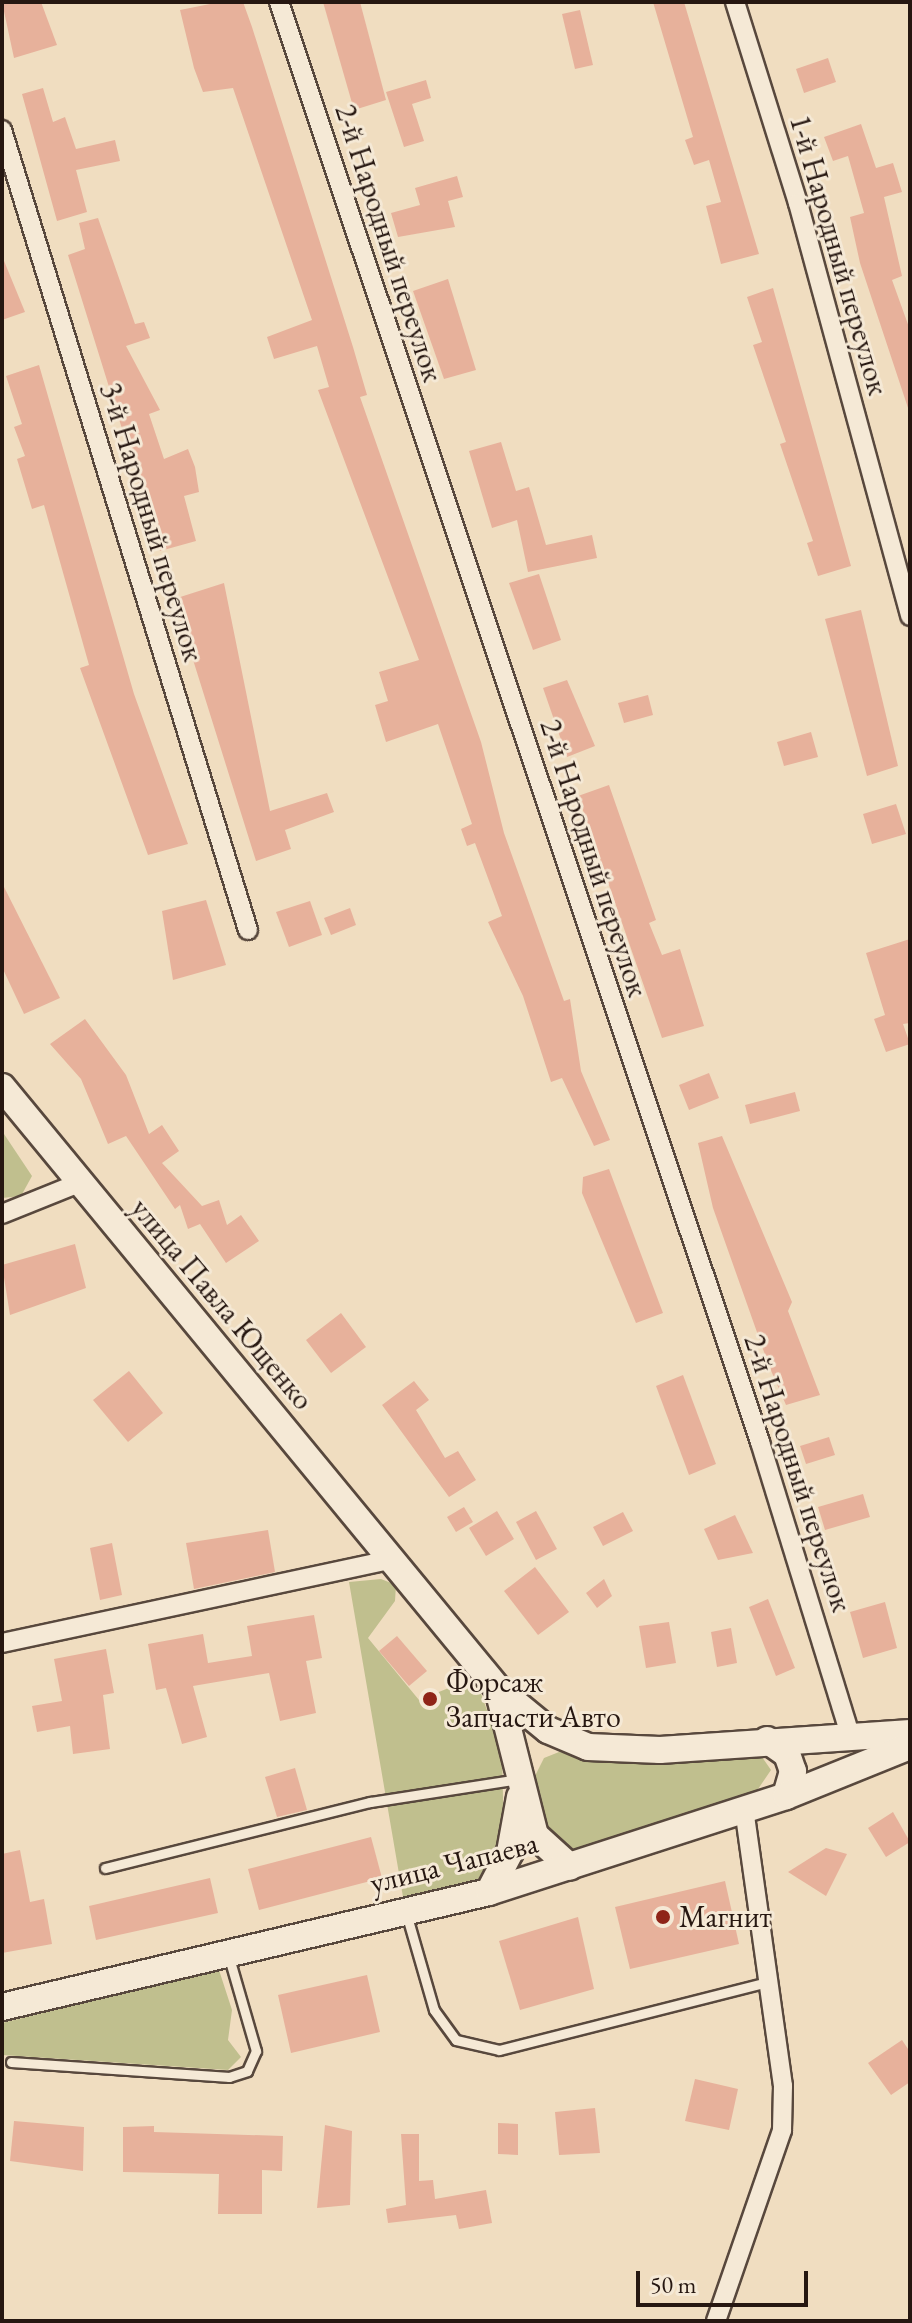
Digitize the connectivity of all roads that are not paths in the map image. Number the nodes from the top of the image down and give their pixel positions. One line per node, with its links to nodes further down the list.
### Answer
1 (279, 2): 13 (street, 2-й Народный переулок)
2 (735, 2): 4 (street, 1-й Народный переулок)
3 (2, 130): 5 (street, 3-й Народный переулок)
4 (910, 616)
5 (248, 930)
6 (2, 1087): 7 (street, улица Павла Ющенко)
7 (79, 1183): 8 (street); 9 (street, улица Павла Ющенко)
8 (2, 1214)
9 (395, 1559): 10 (street); 11 (street, улица Павла Ющенко)
10 (2, 1643)
11 (498, 1689): 14 (street); 16 (street)
12 (910, 1733): 13 (street)
13 (850, 1734): 14 (street)
14 (767, 1740): 17 (street)
15 (910, 1746): 17 (street, улица Чапаева)
16 (520, 1787): 19 (street); 20 (lane); 21 (street)
17 (786, 1796): 18 (street, улица Чапаева)
18 (744, 1810): 19 (street, улица Чапаева); 24 (street)
19 (570, 1867): 21 (street, улица Чапаева)
20 (105, 1868)
21 (489, 1892): 22 (street, улица Чапаева)
22 (405, 1909): 23 (street, улица Чапаева); 24 (lane)
23 (227, 1951): 25 (street, улица Чапаева); 26 (lane)
24 (768, 1982): 27 (street)
25 (2, 2007)
26 (11, 2062)
27 (716, 2321)

